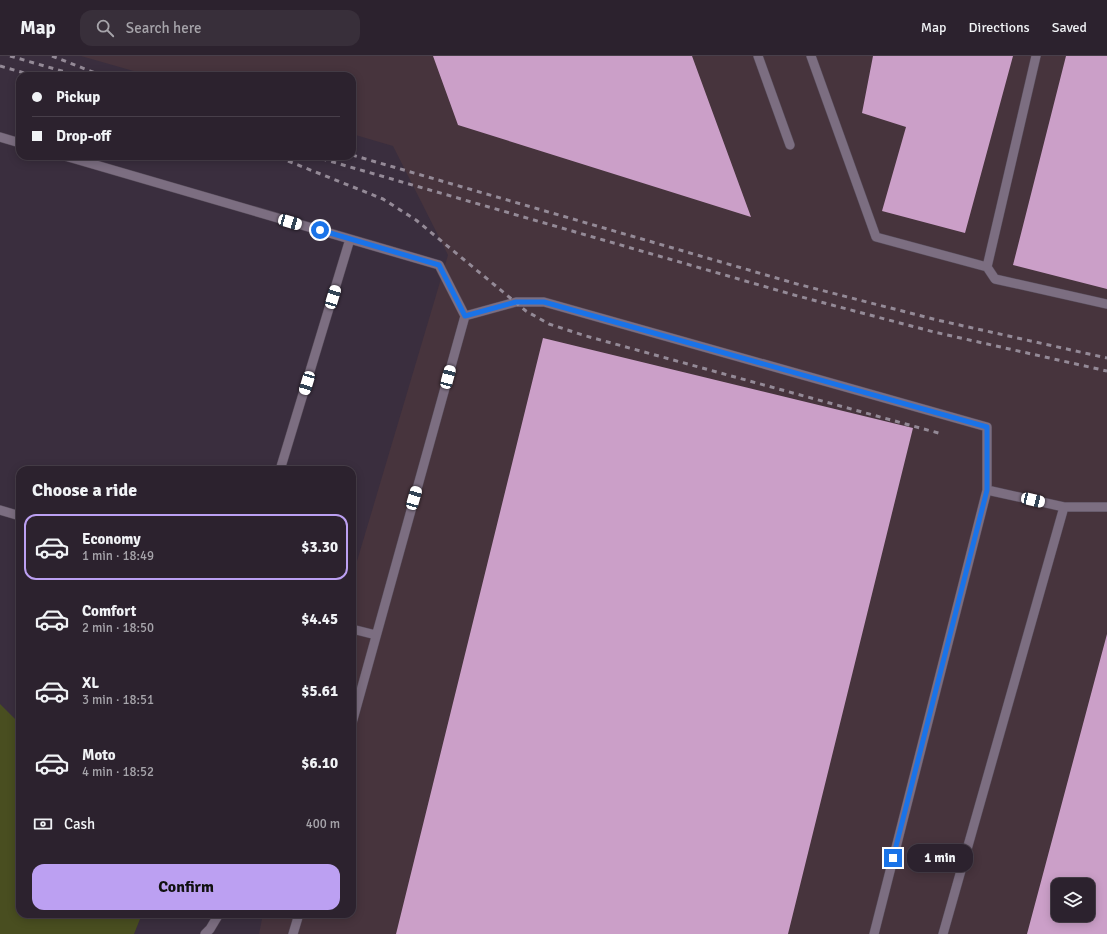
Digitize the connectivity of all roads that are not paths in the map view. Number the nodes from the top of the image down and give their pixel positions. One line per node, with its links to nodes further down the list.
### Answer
1 (758, 56): 6 (lane)
2 (811, 56): 9 (lane)
3 (1036, 56): 9 (lane)
4 (0, 137): 5 (lane)
5 (16, 142)
6 (790, 145)
7 (79, 160): 8 (lane)
8 (350, 239): 11 (lane); 12 (lane)
9 (987, 267): 10 (lane)
10 (1107, 304)
11 (465, 316): 13 (lane); 19 (lane)
12 (281, 466)
13 (987, 490): 14 (lane); 25 (lane)
14 (1064, 507): 15 (lane); 26 (lane)
15 (1107, 507)
16 (0, 510): 17 (lane)
17 (16, 515)
18 (356, 629): 19 (lane)
19 (376, 635): 20 (lane)
20 (356, 708)
21 (217, 918): 23 (lane)
22 (298, 918): 24 (lane)
23 (205, 934)
24 (294, 934)
25 (874, 934)
26 (942, 934)

